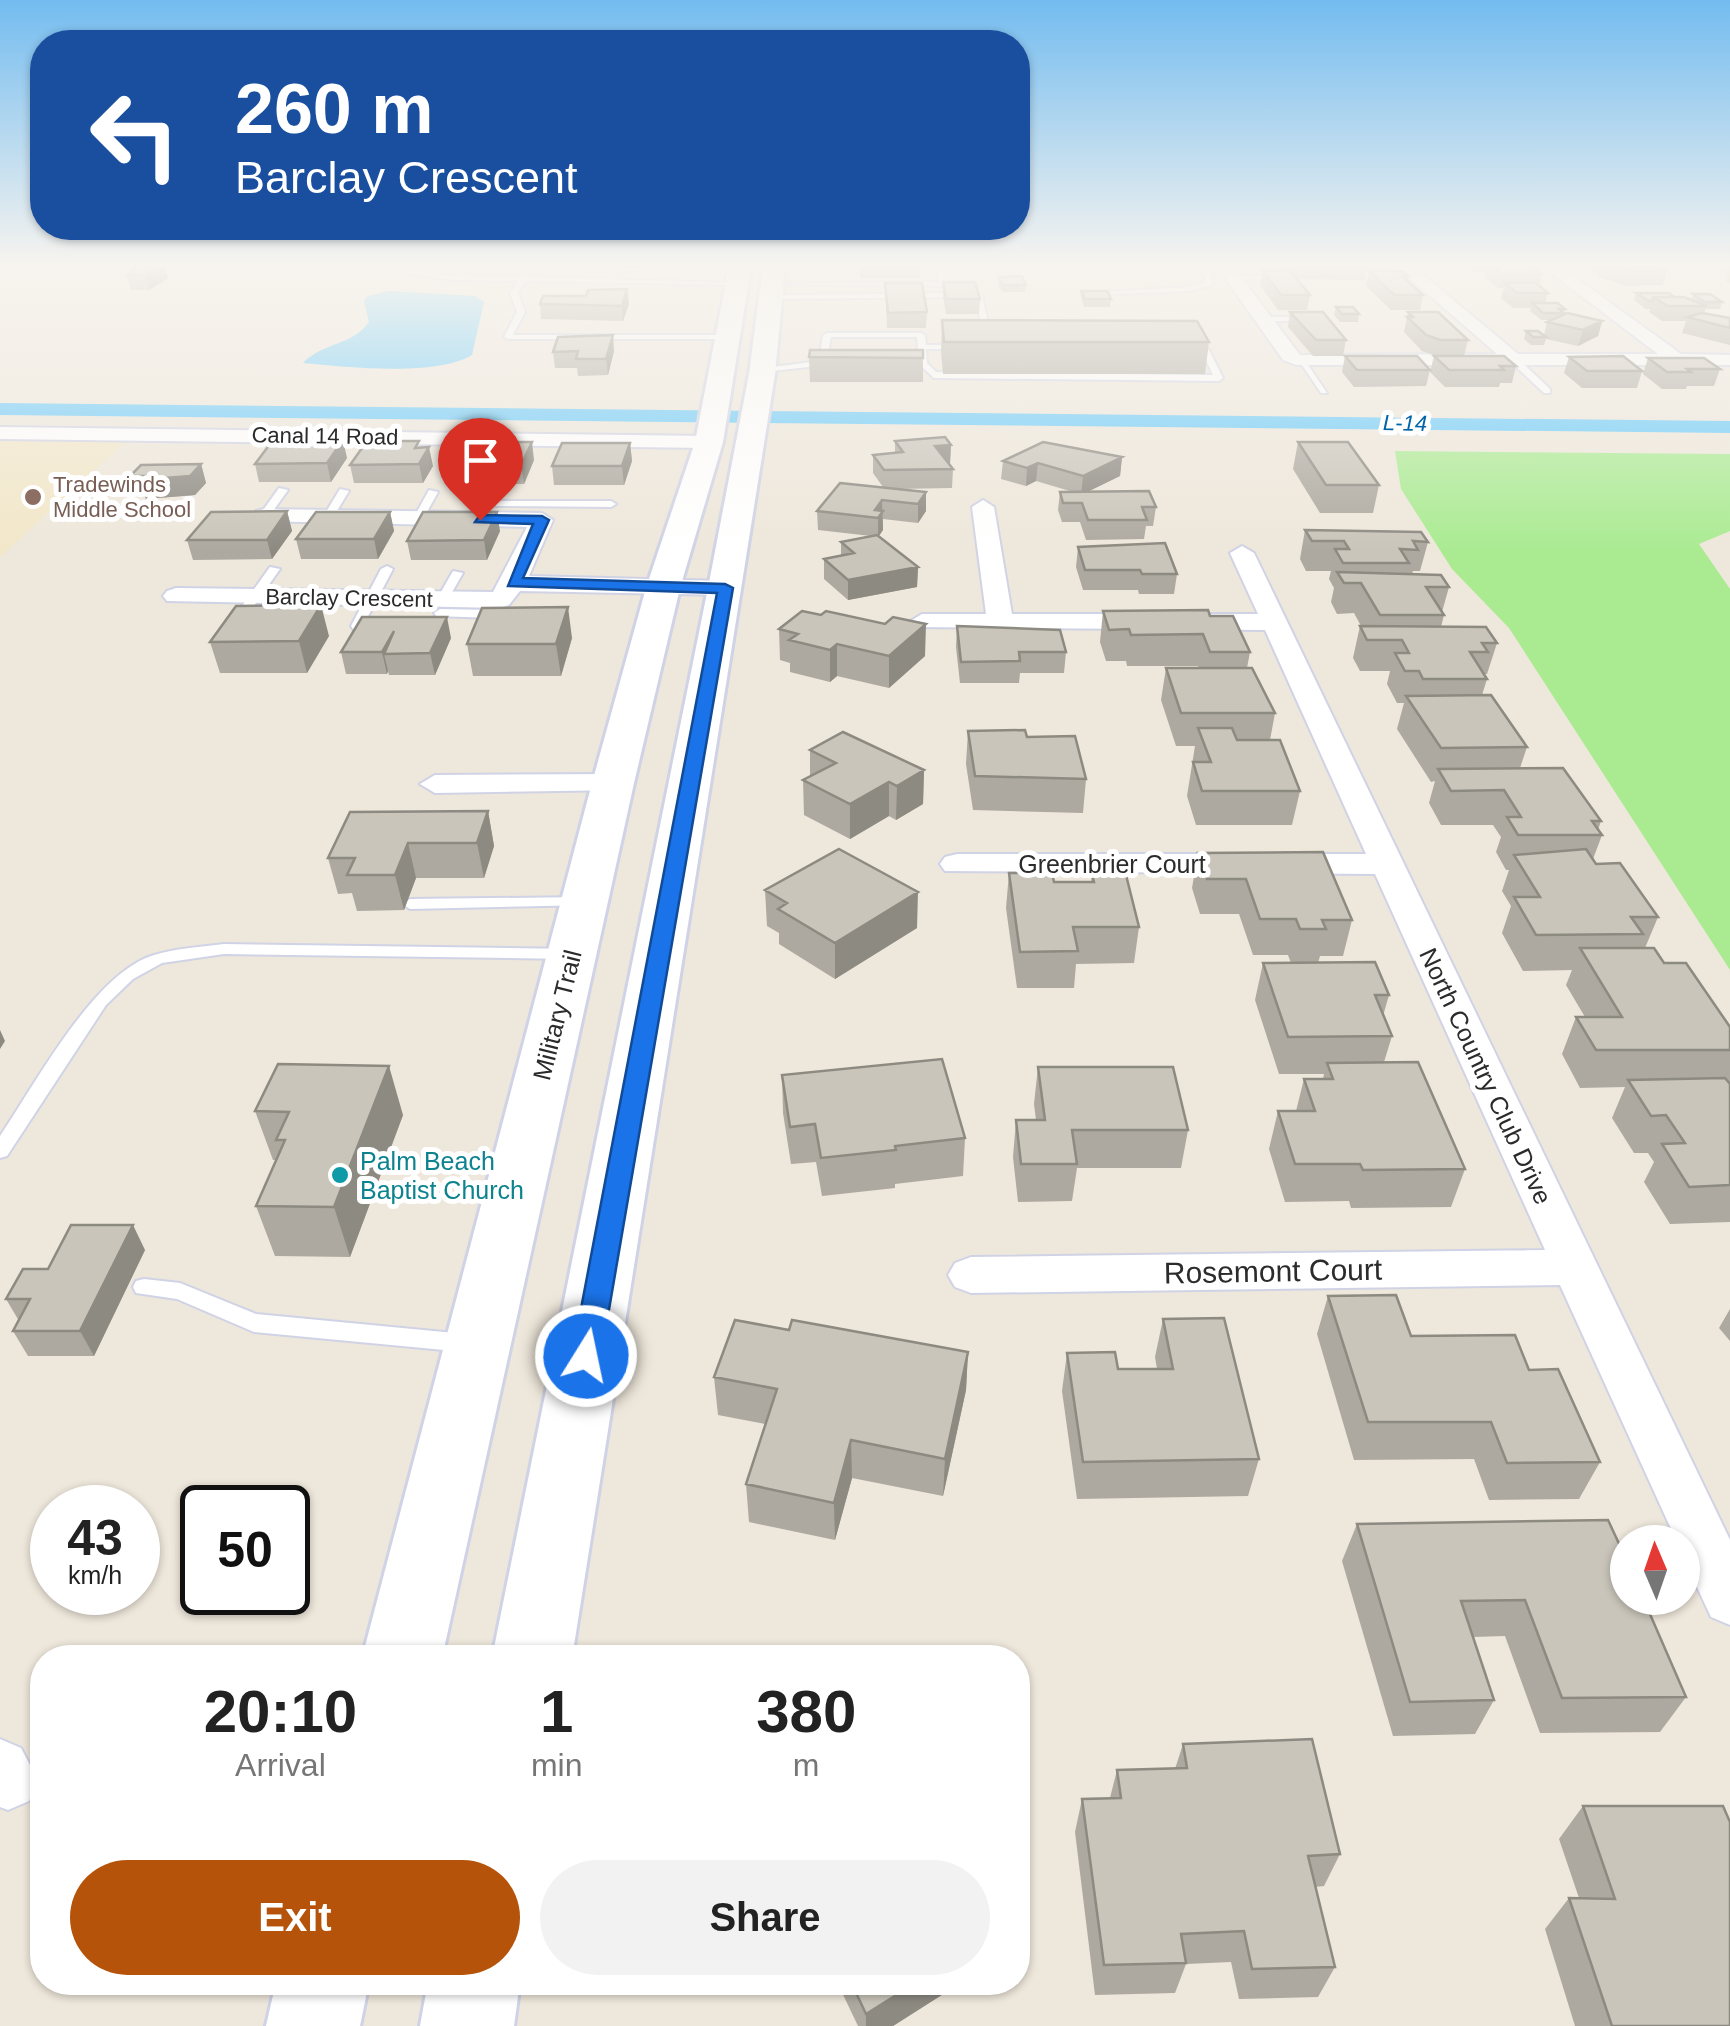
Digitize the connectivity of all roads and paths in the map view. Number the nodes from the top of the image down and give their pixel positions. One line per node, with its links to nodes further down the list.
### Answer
1 (1302, 361): 10 (lane)
2 (731, 362): 12 (main road)
3 (744, 362): 12 (main road)
4 (1210, 362): 9 (lane)
5 (1516, 362): 11 (lane)
6 (823, 363): 7 (lane); 12 (lane)
7 (838, 364)
8 (906, 364): 9 (lane)
9 (922, 364)
10 (1324, 391)
11 (1547, 391)
12 (737, 402): 13 (street, Canal 14 Road); 28 (main road, Military Trail); 29 (main road)
13 (0, 433)
14 (283, 490): 21 (lane)
15 (344, 491): 22 (lane)
16 (433, 492): 23 (lane)
17 (500, 504): 20 (lane)
18 (612, 504): 20 (lane)
19 (983, 508): 36 (street)
20 (546, 512): 23 (street); 33 (street)
21 (264, 516): 22 (street)
22 (328, 517): 23 (street)
23 (418, 518)
24 (1242, 553): 37 (street, North Country Club Drive)
25 (274, 569): 31 (lane)
26 (388, 569): 32 (lane)
27 (456, 573): 34 (lane)
28 (663, 588): 29 (street, Barclay Crescent); 33 (street, Barclay Crescent); 40 (main road, Military Trail)
29 (725, 588): 54 (main road)
30 (176, 596): 31 (street, Barclay Crescent)
31 (254, 597): 32 (street, Barclay Crescent); 38 (lane)
32 (372, 598): 34 (street, Barclay Crescent); 39 (lane)
33 (504, 602): 34 (street, Barclay Crescent)
34 (442, 606)
35 (922, 622): 36 (street)
36 (1000, 622): 37 (street)
37 (1274, 622): 43 (street, North Country Club Drive)
38 (234, 624)
39 (357, 626)
40 (613, 783): 41 (street); 44 (main road, Military Trail)
41 (435, 784)
42 (956, 864): 43 (street, Greenbrier Court)
43 (1387, 864): 48 (street, North Country Club Drive)
44 (584, 902): 45 (lane); 46 (main road, Military Trail)
45 (410, 904)
46 (572, 954): 47 (lane); 51 (main road, Military Trail)
47 (0, 1151)
48 (1576, 1267): 49 (street, Rosemont Court); 52 (street, North Country Club Drive)
49 (971, 1275)
50 (144, 1287): 51 (lane)
51 (478, 1343): 53 (main road, Military Trail)
52 (1730, 1599)
53 (405, 1645)
54 (534, 1645)
55 (320, 1995): 57 (main road)
56 (472, 1995): 58 (main road)
57 (313, 2026)
58 (467, 2026)

